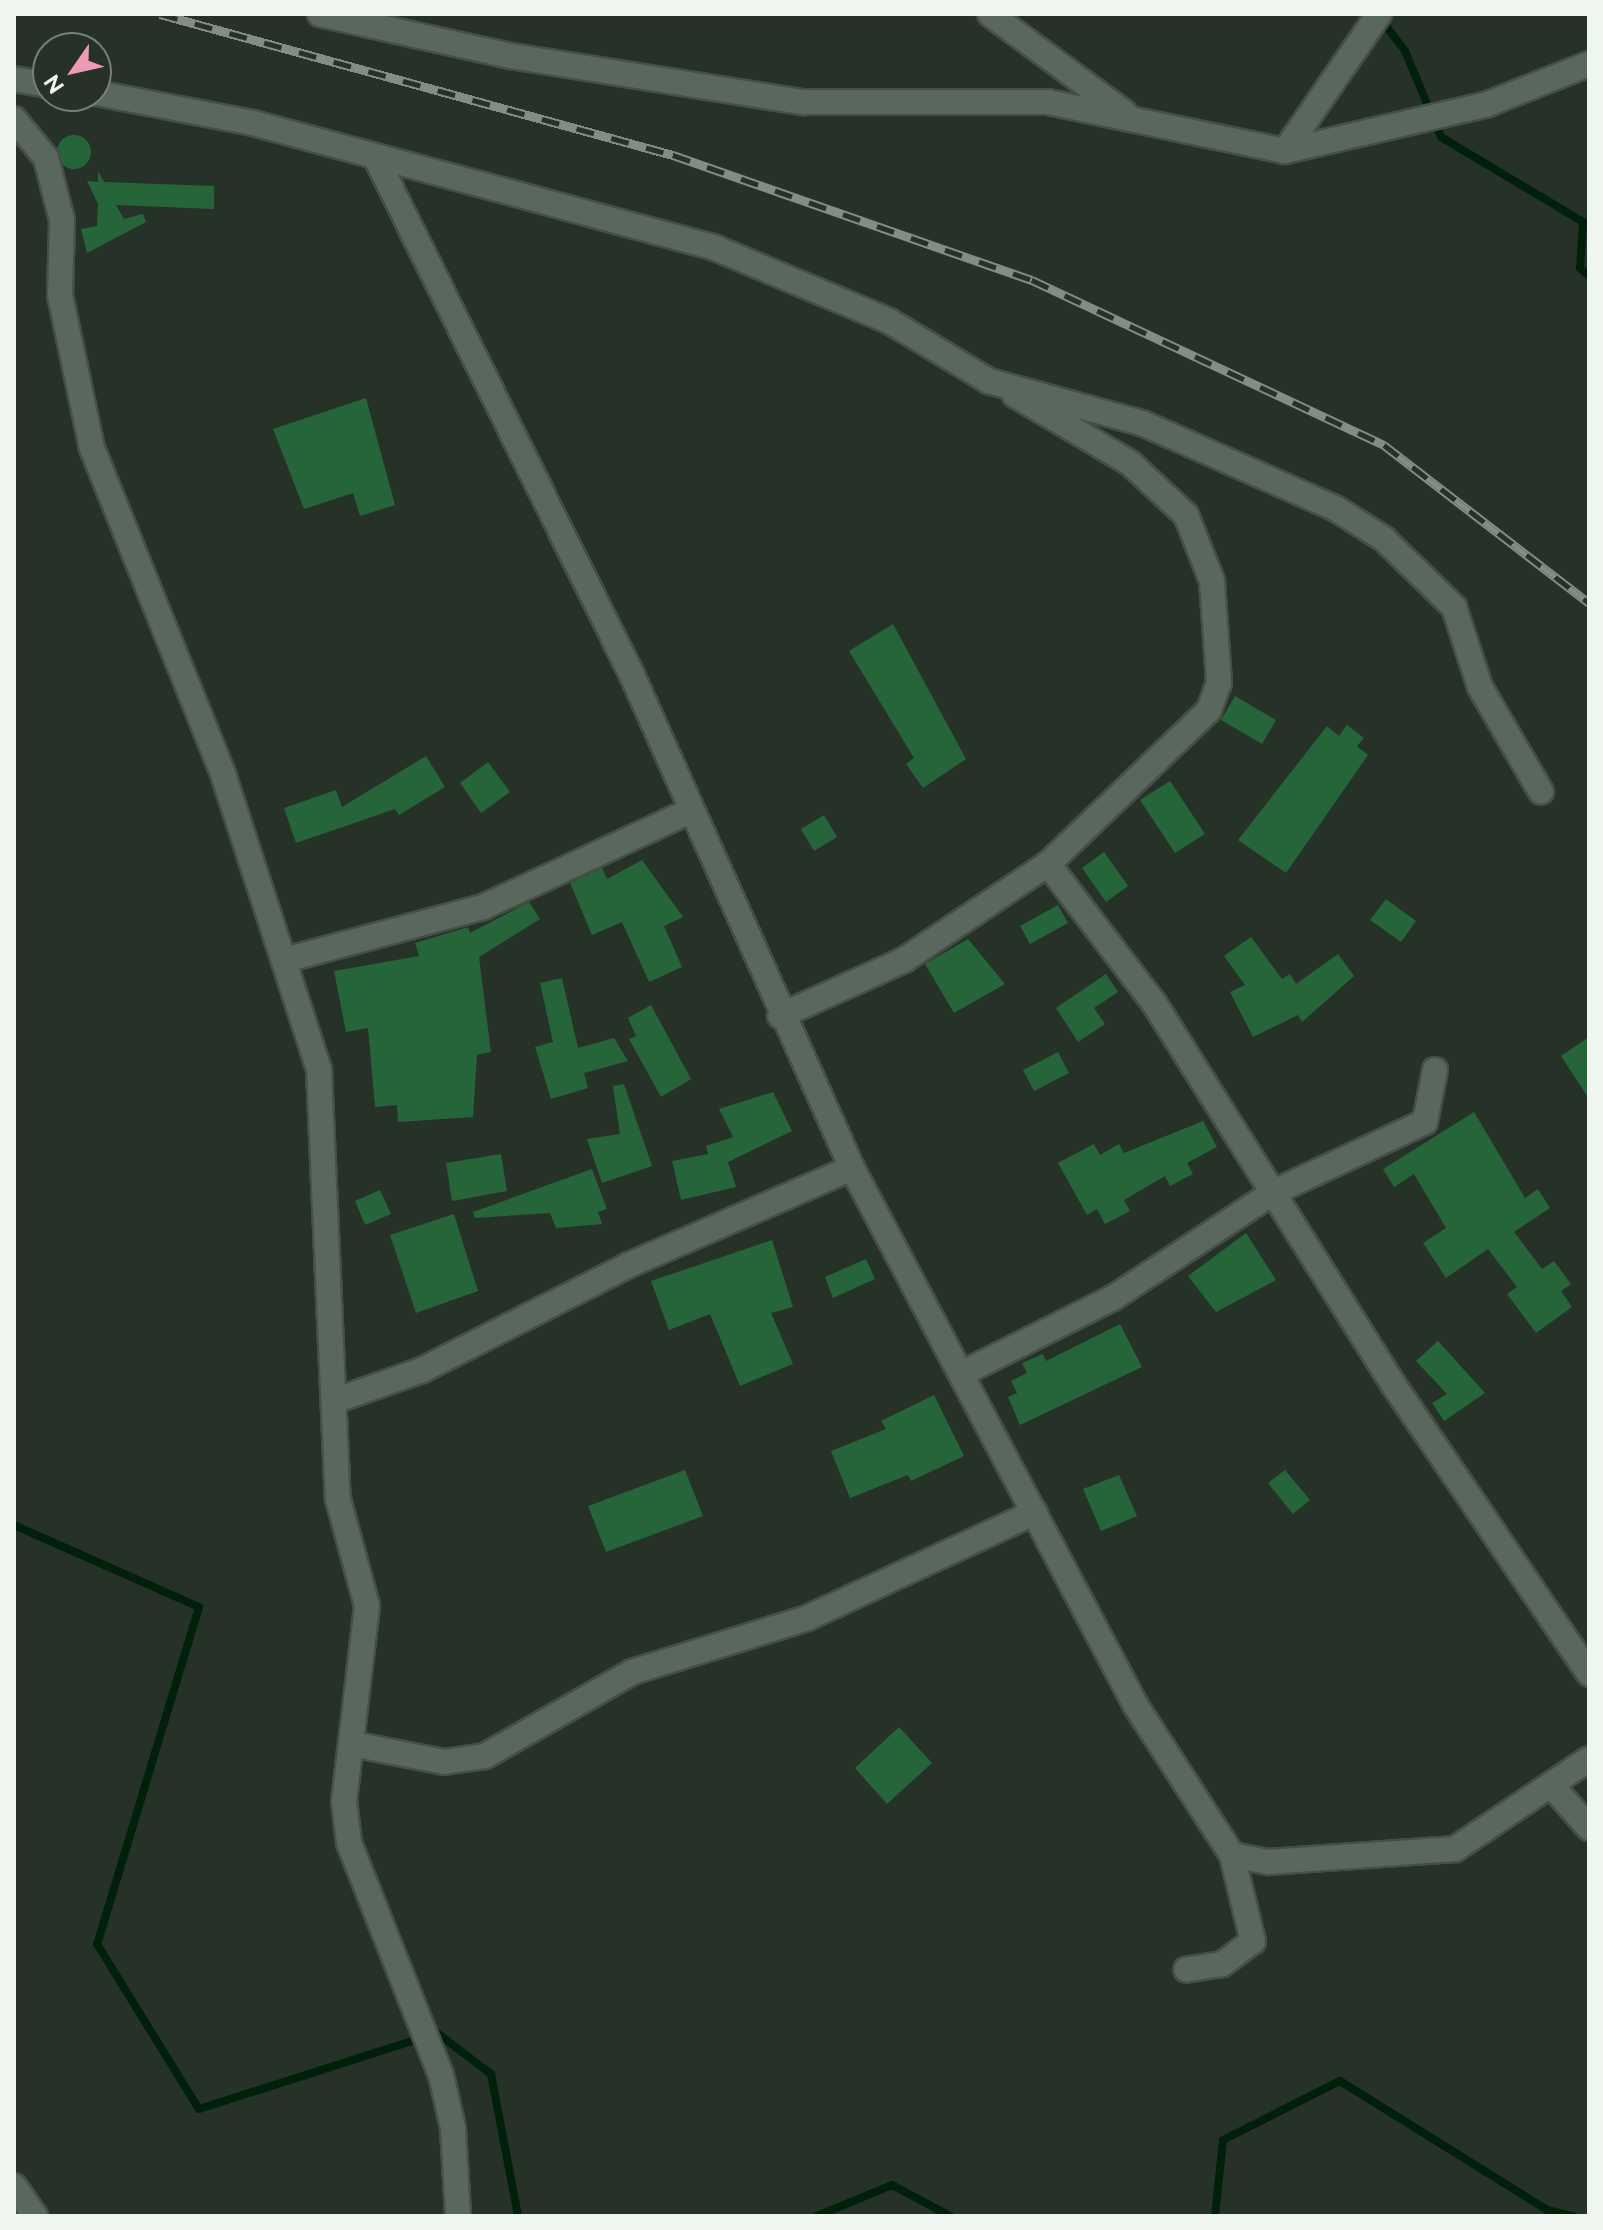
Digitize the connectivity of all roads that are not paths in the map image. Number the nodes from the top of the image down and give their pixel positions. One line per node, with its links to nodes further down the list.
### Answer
1 (990, 14): 6 (street)
2 (1379, 14): 8 (street)
3 (328, 15): 6 (street)
4 (1589, 64): 8 (street)
5 (112, 96): 9 (street)
6 (1125, 113): 8 (street)
7 (14, 119): 14 (street)
8 (1285, 151)
9 (377, 160): 10 (street); 12 (street)
10 (989, 381): 11 (street); 13 (street)
11 (1541, 792)
12 (688, 812): 14 (street); 15 (street)
13 (1048, 864): 15 (street); 18 (street)
14 (285, 960): 20 (street)
15 (780, 1016): 17 (street)
16 (1435, 1070): 18 (street)
17 (852, 1168): 19 (street); 20 (street)
18 (1274, 1192): 19 (street); 22 (street)
19 (963, 1373): 21 (street)
20 (337, 1400): 23 (street)
21 (1035, 1512): 23 (street); 27 (street)
22 (1589, 1674)
23 (352, 1744): 31 (street)
24 (1589, 1759): 25 (street)
25 (1552, 1786): 26 (street); 27 (street)
26 (1589, 1828)
27 (1232, 1855): 28 (street)
28 (1186, 1970)
29 (14, 2186): 30 (street)
30 (35, 2216)
31 (458, 2216)

